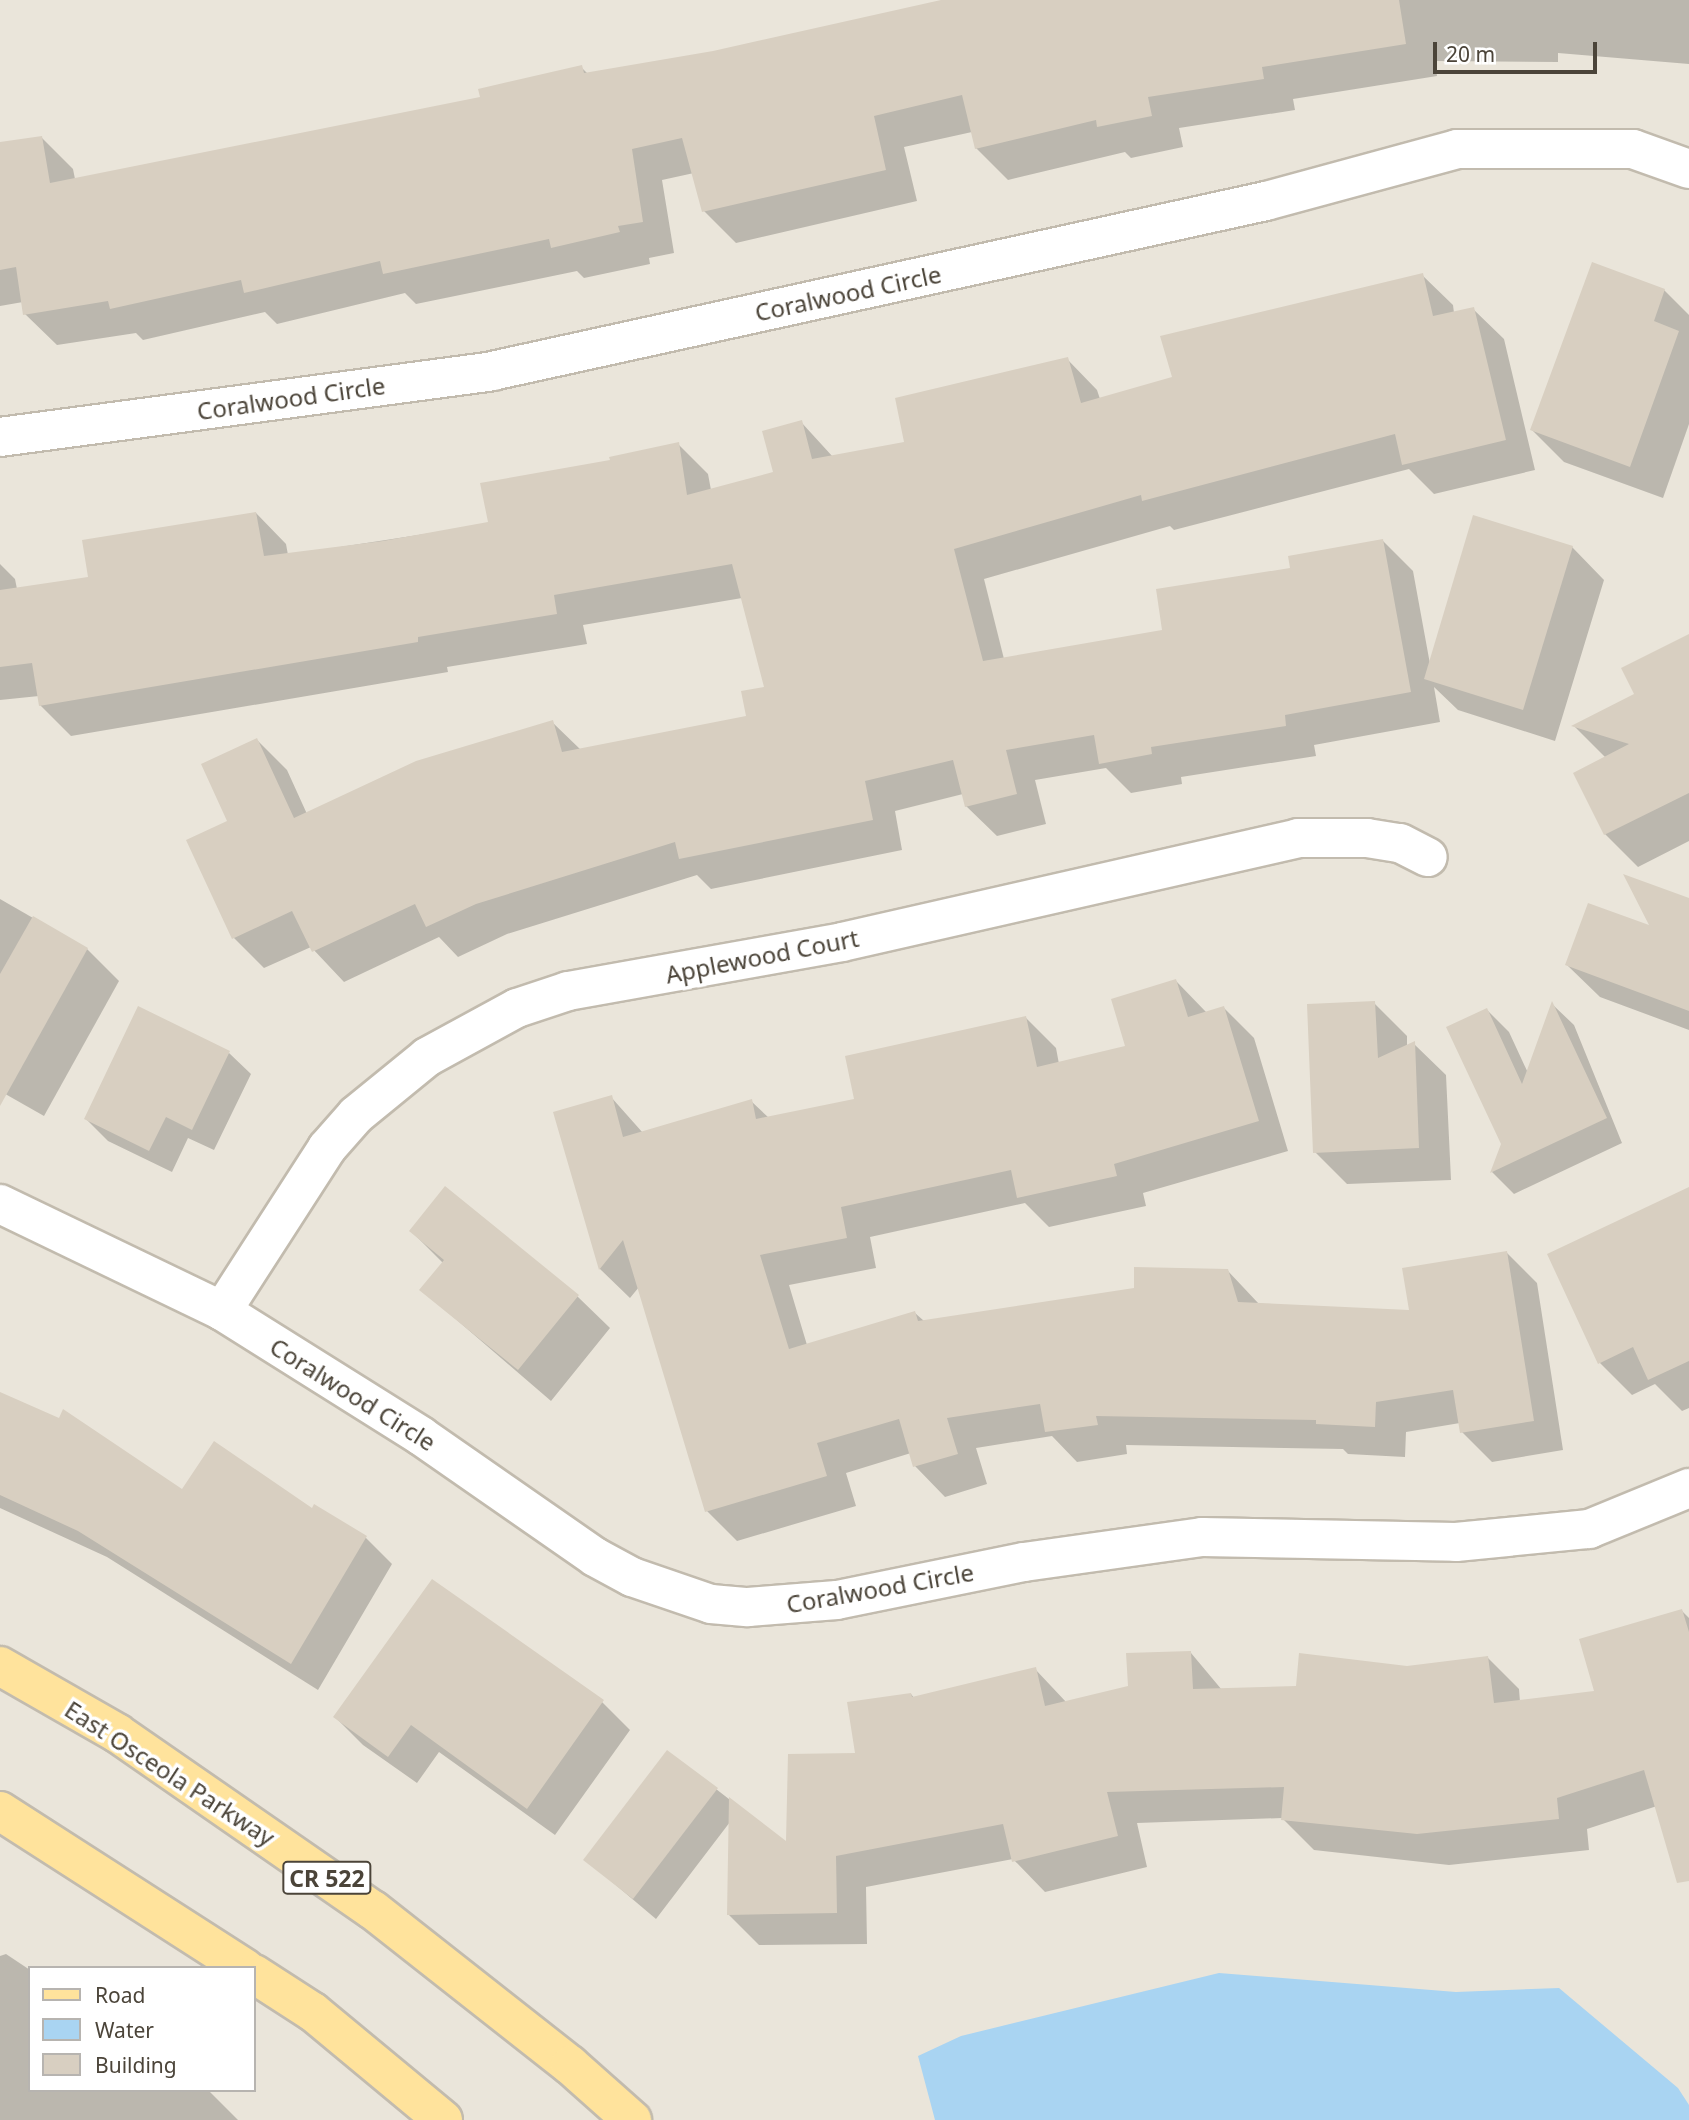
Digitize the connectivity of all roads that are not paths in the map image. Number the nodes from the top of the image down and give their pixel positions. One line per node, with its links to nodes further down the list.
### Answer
1 (1689, 169): 2 (street, Coralwood Circle)
2 (0, 437)
3 (1428, 857): 5 (street, Applewood Court)
4 (0, 1204): 5 (street, Coralwood Circle)
5 (222, 1311): 6 (street, Coralwood Circle)
6 (1689, 1488)
7 (0, 1666): 12 (main road, East Osceola Parkway / CR 522)
8 (0, 1811): 9 (main road)
9 (242, 1966)
10 (256, 1975): 11 (main road)
11 (443, 2120)
12 (632, 2120)

